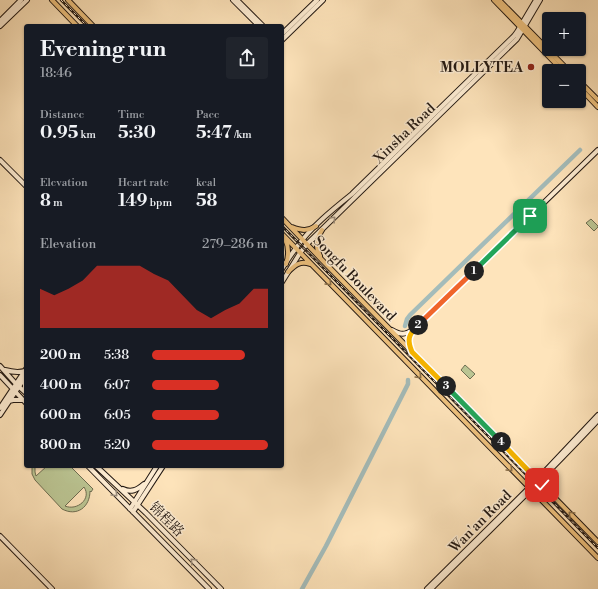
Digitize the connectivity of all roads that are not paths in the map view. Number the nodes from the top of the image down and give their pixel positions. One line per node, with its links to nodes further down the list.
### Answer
1 (21, 0): 13 (main road)
2 (27, 0): 18 (main road)
3 (52, 0): 14 (main road)
4 (68, 0): 15 (main road)
5 (233, 0): 16 (main road)
6 (237, 0): 17 (main road)
7 (317, 0): 20 (main road)
8 (323, 0): 21 (main road)
9 (494, 0): 19 (main road)
10 (500, 0): 19 (main road)
11 (536, 0): 19 (main road, Xinsha Road)
12 (540, 0): 19 (main road, Xinsha Road)
13 (0, 21)
14 (75, 24)
15 (91, 24)
16 (257, 24)
17 (262, 24)
18 (0, 26)
19 (523, 26): 22 (main road); 23 (main road); 33 (main road, Xinsha Road); 34 (main road, Xinsha Road, one-way to 19)
20 (284, 32)
21 (284, 38)
22 (557, 64)
23 (562, 64)
24 (586, 88): 26 (main road)
25 (586, 94): 27 (main road)
26 (598, 100)
27 (598, 107)
28 (598, 150): 48 (main road)
29 (0, 160): 30 (main road)
30 (24, 184)
31 (284, 220): 32 (main road, Songfu Boulevard)
32 (290, 226): 33 (main road); 37 (main road, Songfu Boulevard)
33 (316, 226): 37 (main road, Xinsha Road)
34 (322, 230): 38 (main road, Xinsha Road); 41 (main road)
35 (284, 237): 39 (main road, Songfu Boulevard)
36 (284, 238): 42 (main road)
37 (303, 240): 38 (main road, Songfu Boulevard); 39 (main road, Xinsha Road)
38 (307, 244): 40 (main road, Xinsha Road); 41 (main road, Songfu Boulevard)
39 (296, 248): 40 (main road, Songfu Boulevard); 42 (main road, Xinsha Road)
40 (300, 253): 44 (main road, Songfu Boulevard); 45 (main road, Xinsha Road)
41 (322, 260): 47 (main road, Songfu Boulevard)
42 (286, 264): 43 (main road, Xinsha Road)
43 (284, 266)
44 (313, 267): 45 (main road); 74 (main road, Songfu Boulevard, one-way to 74)
45 (288, 272): 46 (main road, Xinsha Road)
46 (284, 279)
47 (392, 330): 48 (main road); 49 (main road, Songfu Boulevard)
48 (413, 330): 49 (main road)
49 (412, 352): 72 (main road, Songfu Boulevard)
50 (0, 366): 51 (main road)
51 (4, 370): 52 (main road); 57 (main road)
52 (24, 370)
53 (24, 374): 57 (main road)
54 (0, 375): 56 (main road)
55 (24, 378): 57 (main road)
56 (5, 380): 58 (main road); 60 (main road)
57 (17, 386): 58 (main road); 59 (main road)
58 (14, 391): 60 (main road); 61 (main road)
59 (24, 391)
60 (8, 399): 62 (main road); 63 (main road); 64 (main road)
61 (24, 401)
62 (24, 402)
63 (0, 408)
64 (0, 415)
65 (598, 415): 72 (main road, Wan'an Road)
66 (598, 420): 72 (main road, Wan'an Road)
67 (90, 468): 77 (main road, 锦程路, one-way to 77)
68 (98, 468): 73 (main road, 锦程路)
69 (156, 468): 71 (main road)
70 (162, 468): 75 (main road)
71 (148, 480): 73 (main road); 76 (main road)
72 (538, 481): 74 (main road, Wan'an Road); 80 (main road, Songfu Boulevard, one-way to 72)
73 (120, 488): 76 (main road, 锦程路)
74 (530, 489): 81 (main road, Songfu Boulevard); 85 (main road, Wan'an Road); 86 (main road, Wan'an Road)
75 (145, 494): 76 (main road); 78 (main road)
76 (136, 504): 77 (main road); 78 (main road, 锦程路)
77 (131, 510): 83 (main road, 锦程路)
78 (145, 513): 84 (main road, 锦程路, one-way to 78)
79 (0, 536): 82 (main road)
80 (598, 542)
81 (598, 558)
82 (52, 589)
83 (209, 589)
84 (221, 589)
85 (427, 589)
86 (431, 589)

